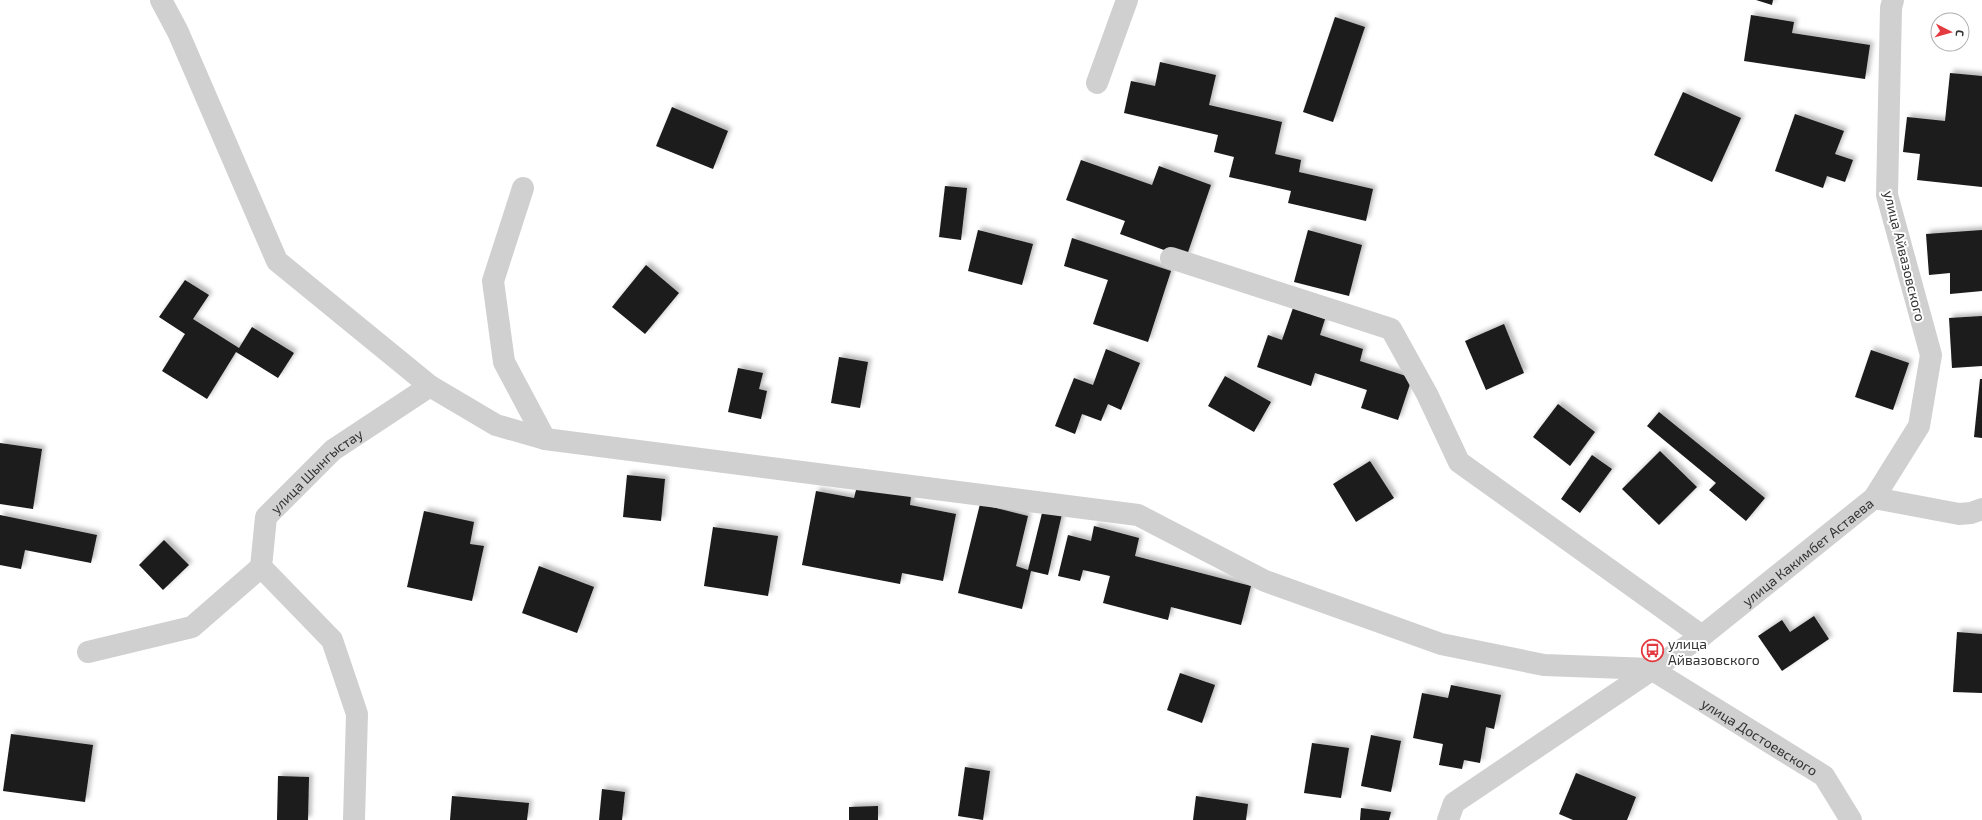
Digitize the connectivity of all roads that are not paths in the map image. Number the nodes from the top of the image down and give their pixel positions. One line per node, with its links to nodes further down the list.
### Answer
1 (161, 0): 7 (street)
2 (1127, 0): 4 (street)
3 (1893, 0): 9 (street, улица Айвазовского)
4 (1097, 83)
5 (522, 188): 8 (street)
6 (1171, 258): 12 (street)
7 (430, 386): 8 (street); 11 (street, улица Шынгыстау)
8 (545, 439): 14 (street)
9 (1874, 498): 10 (street, улица Какимбет Астаева); 12 (street, улица Какимбет Астаева)
10 (1982, 509)
11 (261, 568): 13 (street); 15 (street)
12 (1702, 636): 14 (street, улица Какимбет Астаева)
13 (88, 652)
14 (1651, 669): 16 (street); 17 (street, улица Достоевского)
15 (354, 820)
16 (1448, 820)
17 (1851, 820)

